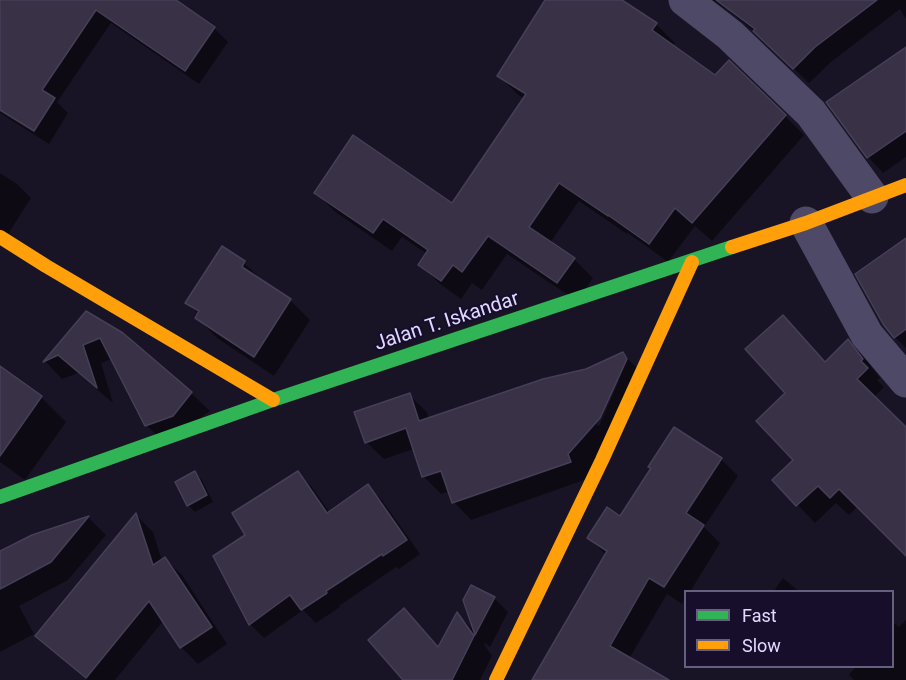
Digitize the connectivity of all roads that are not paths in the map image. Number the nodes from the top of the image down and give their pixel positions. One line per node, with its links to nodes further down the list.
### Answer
1 (684, 0): 3 (street)
2 (906, 185): 3 (street, Jalan T. Iskandar)
3 (872, 197): 4 (street, Jalan T. Iskandar)
4 (806, 223): 6 (street, Jalan T. Iskandar); 7 (street)
5 (0, 237): 8 (street)
6 (692, 262): 8 (street, Jalan T. Iskandar); 10 (street)
7 (906, 381)
8 (273, 400): 9 (street, Jalan T. Iskandar)
9 (0, 497)
10 (496, 680)

